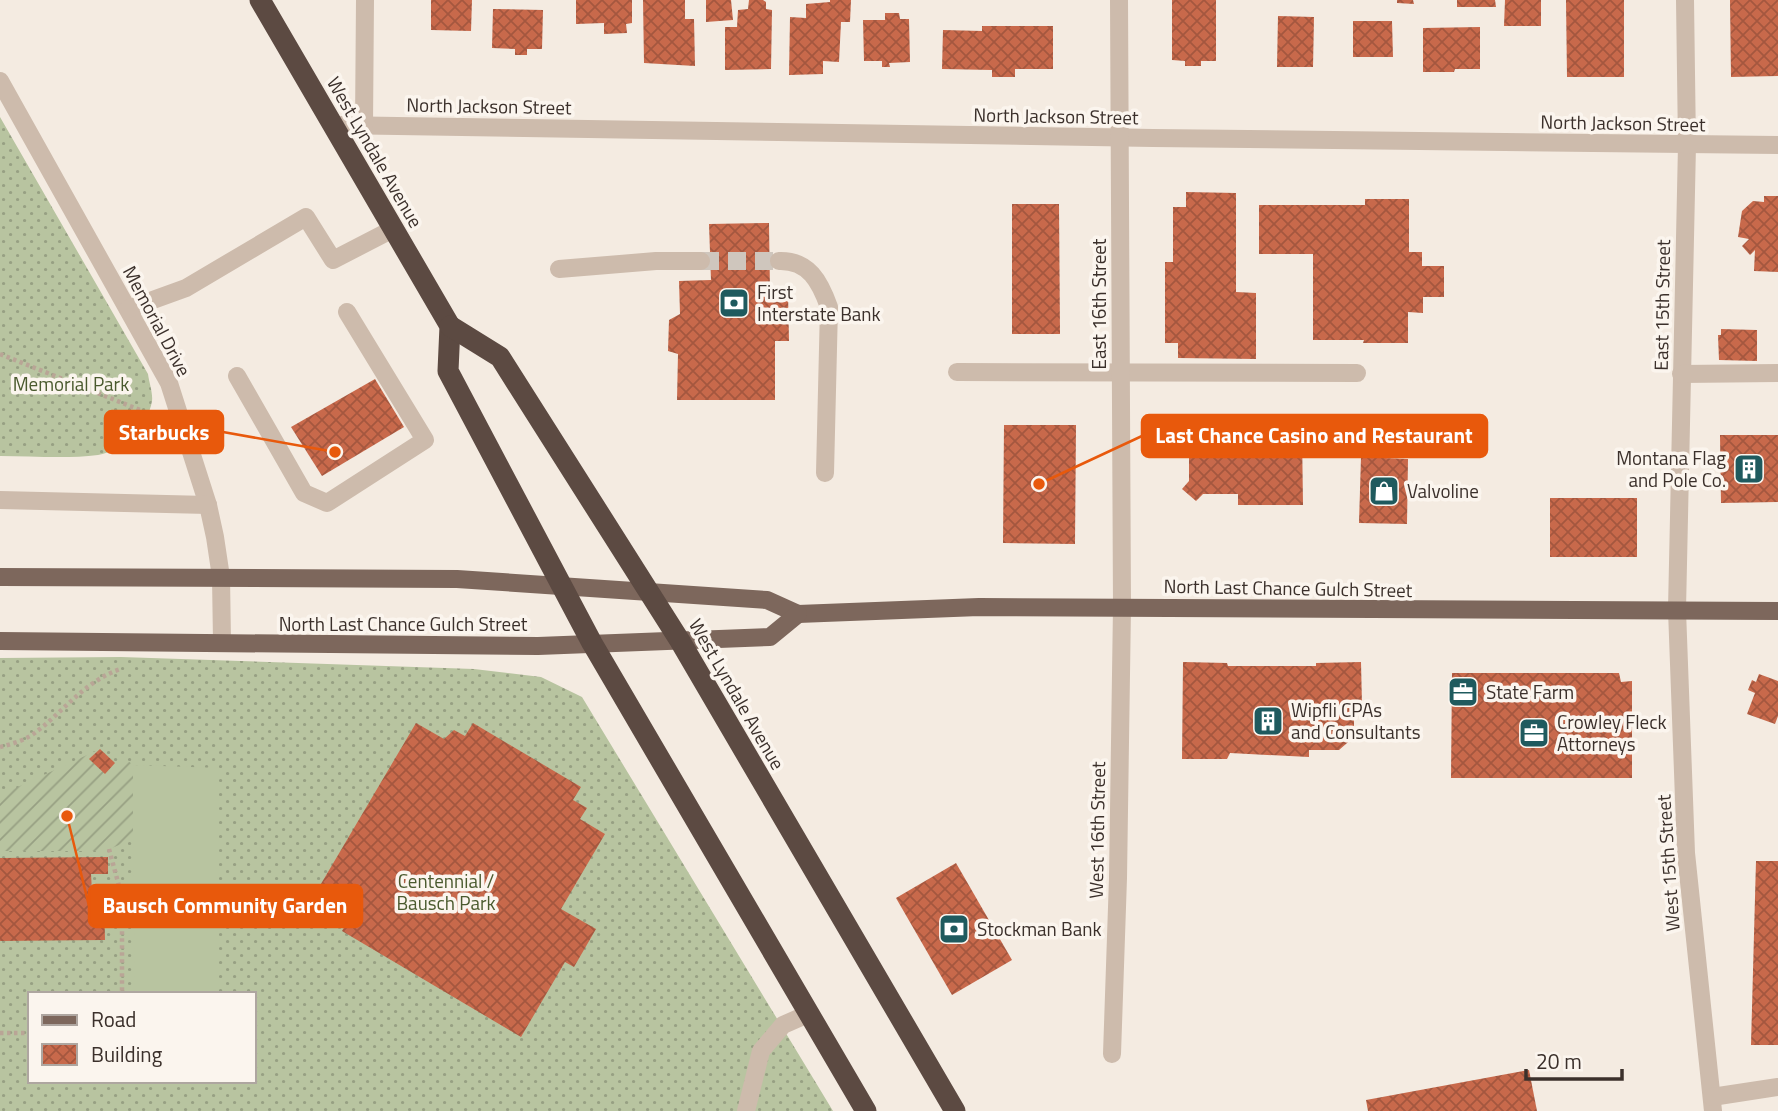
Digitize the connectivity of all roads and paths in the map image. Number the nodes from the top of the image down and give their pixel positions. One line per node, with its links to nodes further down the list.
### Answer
1 (260, 0): 6 (highway, West Lyndale Avenue)
2 (365, 0): 7 (street)
3 (1119, 0): 8 (street, East 16th Street)
4 (1685, 0): 9 (street, East 15th Street)
5 (0, 82): 15 (street, Memorial Drive)
6 (333, 125): 7 (street, North Jackson Street); 11 (highway, West Lyndale Avenue)
7 (364, 125): 8 (street, North Jackson Street)
8 (1119, 138): 9 (street, North Jackson Street); 20 (street, East 16th Street)
9 (1687, 145): 10 (street, North Jackson Street); 23 (street, East 15th Street)
10 (1778, 145)
11 (393, 229): 15 (street); 17 (highway, West Lyndale Avenue)
12 (701, 261): 14 (street)
13 (779, 261): 26 (street)
14 (559, 269)
15 (128, 309): 28 (street, Memorial Drive)
16 (348, 312): 24 (street)
17 (450, 326): 31 (highway); 32 (highway, West Lyndale Avenue)
18 (0, 354): 25 (path)
19 (957, 372): 20 (street)
20 (1120, 372): 21 (street); 33 (street, East 16th Street)
21 (1357, 373)
22 (1778, 373): 23 (street)
23 (1681, 374): 34 (street, East 15th Street)
24 (237, 376)
25 (140, 410)
26 (824, 473)
27 (0, 500): 28 (street)
28 (208, 505): 30 (street, Memorial Drive)
29 (0, 577): 30 (main road, North Last Chance Gulch Street)
30 (221, 577): 31 (main road, North Last Chance Gulch Street); 39 (street, Memorial Drive)
31 (560, 585): 32 (main road, North Last Chance Gulch Street); 40 (highway)
32 (649, 591): 36 (main road, North Last Chance Gulch Street); 37 (highway, West Lyndale Avenue)
33 (1122, 607): 34 (main road, North Last Chance Gulch Street); 36 (main road, North Last Chance Gulch Street); 48 (street, West 16th Street)
34 (1677, 610): 35 (main road, North Last Chance Gulch Street); 50 (street, West 15th Street)
35 (1778, 611)
36 (798, 614): 37 (main road, North Last Chance Gulch Street)
37 (680, 640): 40 (main road, North Last Chance Gulch Street); 53 (highway, West Lyndale Avenue)
38 (0, 641): 39 (main road, North Last Chance Gulch Street)
39 (222, 642): 40 (main road, North Last Chance Gulch Street)
40 (592, 643): 45 (highway)
41 (130, 668): 42 (path)
42 (0, 747)
43 (109, 849): 44 (path)
44 (122, 992)
45 (808, 1014): 51 (street); 52 (highway)
46 (0, 1033): 47 (path)
47 (28, 1033)
48 (1112, 1054)
49 (1778, 1087): 50 (street)
50 (1712, 1104)
51 (746, 1111)
52 (866, 1111)
53 (955, 1111)

